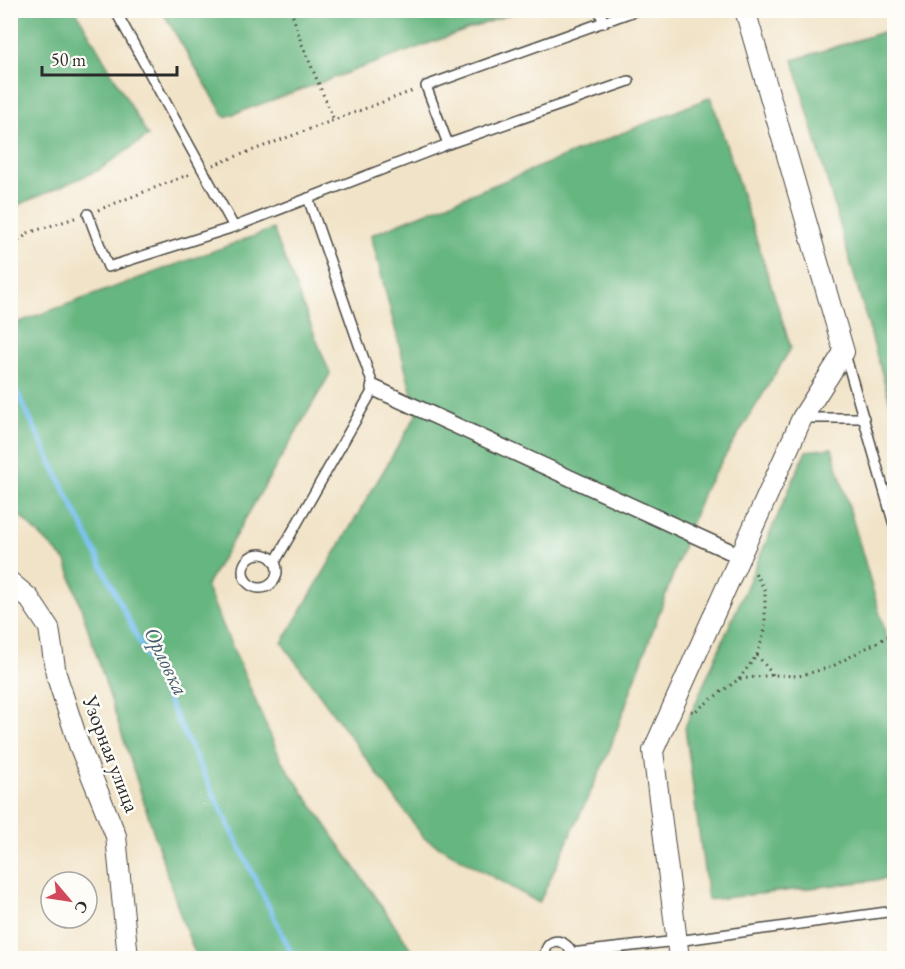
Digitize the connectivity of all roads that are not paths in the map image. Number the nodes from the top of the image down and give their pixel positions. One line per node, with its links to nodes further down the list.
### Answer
1 (115, 10): 10 (lane)
2 (600, 10): 5 (lane)
3 (637, 10): 5 (lane)
4 (745, 10): 11 (street)
5 (603, 23): 7 (lane)
6 (629, 81): 7 (lane)
7 (448, 144): 8 (lane)
8 (308, 198): 10 (lane); 12 (lane)
9 (88, 214): 10 (lane)
10 (234, 227)
11 (844, 352): 13 (street); 14 (lane)
12 (374, 388): 16 (street); 17 (lane)
13 (802, 418): 14 (lane); 16 (street)
14 (864, 418): 15 (lane)
15 (894, 525)
16 (740, 556): 20 (street)
17 (275, 562)
18 (10, 582): 22 (street, Узорная улица)
19 (894, 911): 20 (lane)
20 (678, 950): 21 (lane)
21 (571, 956): 23 (lane)
22 (128, 958)
23 (545, 958)

